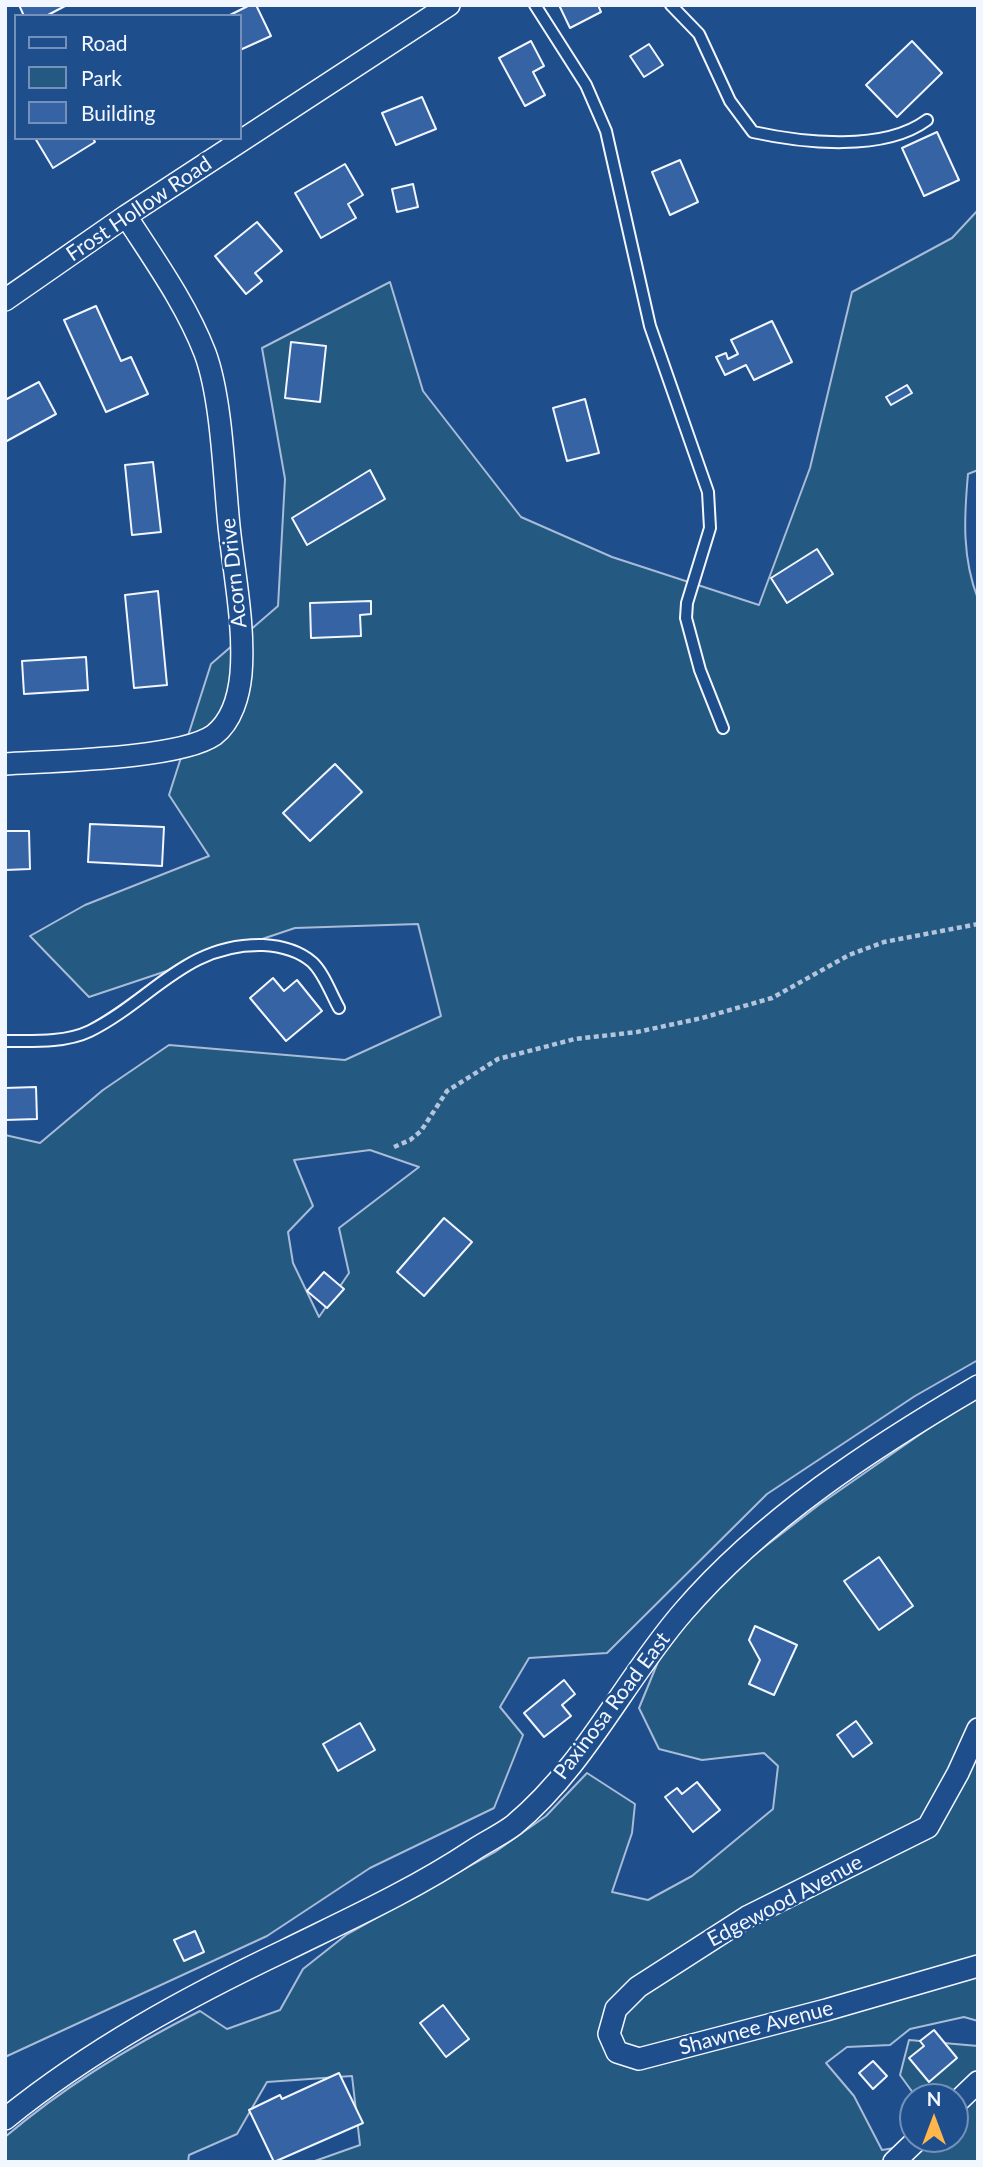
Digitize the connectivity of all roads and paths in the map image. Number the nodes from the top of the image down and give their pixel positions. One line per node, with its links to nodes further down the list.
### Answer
1 (449, 5): 5 (street, Frost Hollow Road)
2 (535, 5): 7 (lane)
3 (671, 5): 4 (lane)
4 (926, 120)
5 (127, 216): 6 (street, Frost Hollow Road); 8 (street, Acorn Drive)
6 (5, 300)
7 (723, 728)
8 (5, 764)
9 (978, 924): 12 (path)
10 (339, 1008): 11 (lane)
11 (5, 1041)
12 (394, 1147)
13 (978, 1386): 17 (street, Paxinosa Road East)
14 (978, 1730): 16 (street, Edgewood Avenue)
15 (978, 1966): 16 (street, Shawnee Avenue)
16 (639, 2059)
17 (5, 2119)

